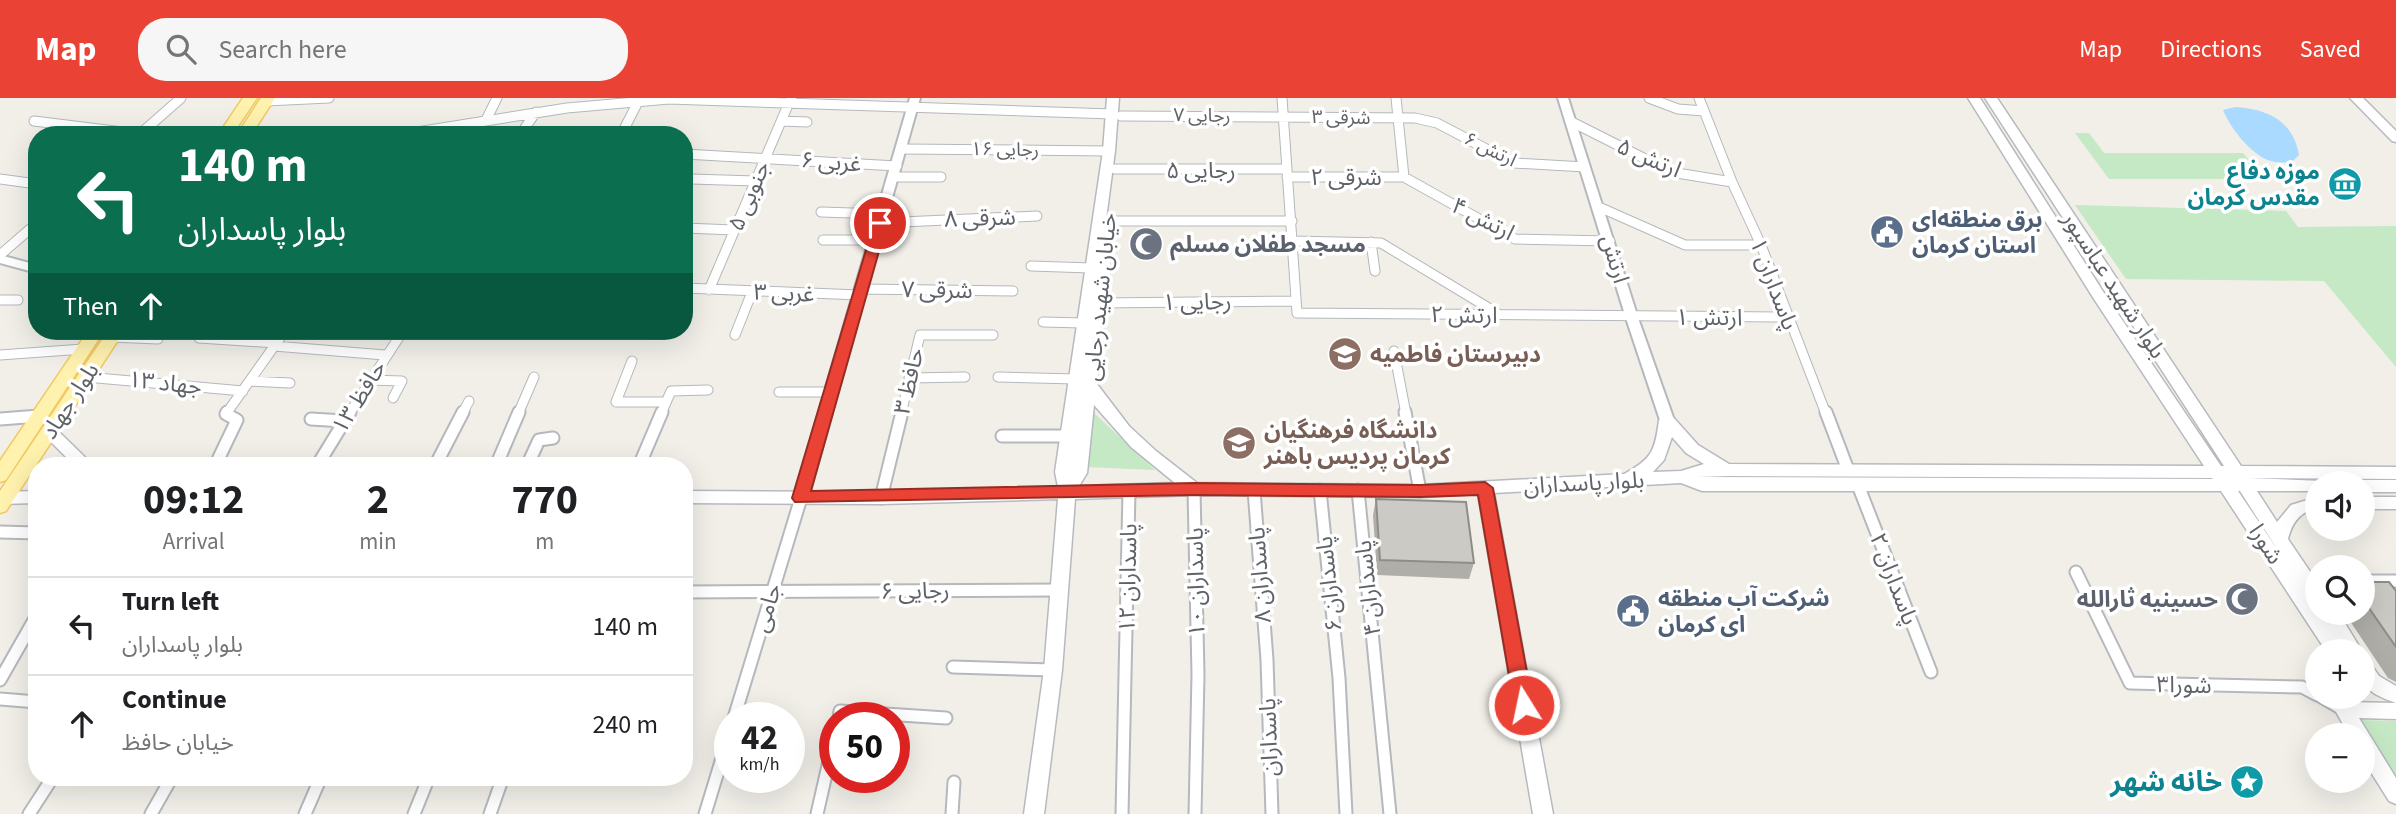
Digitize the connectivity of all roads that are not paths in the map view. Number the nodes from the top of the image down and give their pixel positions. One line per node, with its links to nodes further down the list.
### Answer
1 (181, 98): 34 (street)
2 (250, 98): 35 (main road)
3 (329, 98): 17 (street)
4 (497, 98): 28 (street)
5 (554, 98): 22 (street)
6 (1113, 98): 25 (main road, خیابان شهید رجایی)
7 (1122, 98): 25 (main road, خیابان شهید رجایی)
8 (1282, 98): 26 (street)
9 (1396, 98): 27 (street)
10 (1563, 98): 31 (street, ارتش)
11 (1649, 98): 23 (street)
12 (1699, 98): 23 (street, پاسداران ۱)
13 (1973, 98): 83 (main road, بلوار شهید عباسپور)
14 (1991, 98): 82 (main road, بلوار شهید عباسپور)
15 (2356, 98): 40 (main road)
16 (701, 99): 19 (street, رجایی ۷); 20 (street, رجایی ۷)
17 (267, 100): 36 (main road)
18 (608, 100): 19 (street, رجایی ۷); 22 (street, رجایی ۷)
19 (639, 100): 39 (street)
20 (790, 101): 21 (street, رجایی ۷); 30 (street, جنوبی ۵)
21 (913, 104): 25 (street, رجایی ۷); 41 (street)
22 (548, 110): 24 (street, رجایی ۷)
23 (1704, 111): 54 (street, پاسداران ۱)
24 (536, 112): 28 (street, رجایی ۷); 38 (street)
25 (1117, 115): 26 (street, رجایی ۷); 42 (main road, خیابان شهید رجایی); 46 (main road, خیابان شهید رجایی)
26 (1283, 117): 27 (street, شرقی ۳); 48 (street)
27 (1398, 119): 45 (street, ارتش ۶); 50 (street)
28 (486, 120): 37 (street, رجایی ۷)
29 (34, 121): 33 (street)
30 (781, 121): 32 (street); 44 (street, جنوبی ۵)
31 (1570, 121): 45 (street, ارتش); 54 (street, ارتش ۵)
32 (807, 122)
33 (78, 126)
34 (148, 126)
35 (231, 126)
36 (250, 126)
37 (454, 126)
38 (526, 126)
39 (626, 126)
40 (2396, 138)
41 (902, 149): 42 (street, رجایی ۱۶); 47 (street)
42 (1109, 151): 56 (main road, خیابان شهید رجایی)
43 (693, 154): 44 (street, غربی ۶)
44 (766, 157): 47 (street, غربی ۶); 53 (street, جنوبی ۵)
45 (1585, 167): 57 (street, ارتش)
46 (1115, 169): 48 (street, رجایی ۵); 56 (main road, خیابان شهید رجایی)
47 (895, 172): 49 (street, غربی ۶); 60 (street)
48 (1287, 173): 50 (street, شرقی ۲); 62 (street)
49 (941, 177)
50 (1404, 177): 69 (street, ارتش ۴)
51 (0, 179): 55 (street)
52 (693, 179): 53 (street)
53 (755, 181): 64 (street, جنوبی ۵)
54 (1732, 181): 71 (street, پاسداران ۱)
55 (28, 183)
56 (1107, 196): 61 (main road, خیابان شهید رجایی); 75 (main road, خیابان شهید رجایی)
57 (1599, 207): 69 (street, ارتش); 71 (street)
58 (821, 212): 60 (street, شرقی ۸)
59 (1037, 216): 60 (street, شرقی ۸)
60 (882, 218): 67 (street)
61 (1108, 221): 62 (street); 87 (main road, خیابان شهید رجایی)
62 (1292, 221): 68 (street)
63 (693, 228): 64 (street)
64 (734, 230): 78 (street, جنوبی ۵)
65 (28, 231): 72 (street)
66 (823, 240): 67 (street)
67 (875, 240): 81 (street)
68 (1293, 241): 70 (street); 86 (street)
69 (1610, 241): 90 (street, ارتش)
70 (1376, 242): 76 (street); 88 (street)
71 (1761, 245): 89 (street, پاسداران ۱)
72 (0, 257): 73 (street)
73 (28, 266)
74 (1031, 266): 75 (street)
75 (1091, 268): 92 (main road, خیابان شهید رجایی)
76 (1374, 271)
77 (693, 289): 78 (street, غربی ۳)
78 (709, 290): 80 (street, غربی ۳)
79 (1013, 291): 81 (street, شرقی ۷)
80 (752, 292): 81 (street, غربی ۳); 93 (street)
81 (860, 292): 118 (street)
82 (2120, 295): 83 (main road); 145 (main road, بلوار شهید عباسپور)
83 (2099, 296): 145 (main road, بلوار شهید عباسپور)
84 (0, 300): 85 (street)
85 (18, 300)
86 (1296, 301): 87 (street, رجایی ۱); 88 (street, ارتش ۲)
87 (1099, 303): 114 (main road, خیابان شهید رجایی)
88 (1500, 315): 90 (street, ارتش ۲)
89 (1787, 317): 90 (street, ارتش ۱); 140 (street, پاسداران ۱)
90 (1632, 318): 125 (street, ارتش)
91 (1043, 322): 92 (street)
92 (1083, 323): 114 (main road, خیابان شهید رجایی)
93 (735, 335)
94 (993, 335): 110 (street, حافظ ۳)
95 (97, 340): 101 (main road, بلوار جهاد)
96 (104, 340): 106 (main road, بلوار جهاد)
97 (224, 340): 100 (street)
98 (278, 340): 100 (street)
99 (396, 340): 104 (street, حافظ ۱۳)
100 (275, 344): 104 (street); 112 (street)
101 (83, 349): 103 (street); 122 (main road, بلوار جهاد)
102 (1394, 351): 157 (street)
103 (0, 355)
104 (385, 355): 111 (street, حافظ ۱۳)
105 (632, 360): 121 (street)
106 (86, 377): 116 (street, جهاد ۱۳); 127 (main road, بلوار جهاد)
107 (534, 377): 136 (street)
108 (965, 377): 110 (street)
109 (998, 377): 114 (street)
110 (909, 379): 161 (street, حافظ ۳)
111 (369, 380): 119 (street); 126 (street, حافظ ۱۳)
112 (250, 381): 113 (street); 116 (street)
113 (290, 383)
114 (1083, 383): 129 (main road, خیابان شهید رجایی); 152 (main road); 158 (main road, خیابان شهید رجایی)
115 (708, 390): 121 (street)
116 (243, 391): 133 (street)
117 (779, 392): 118 (street)
118 (831, 393): 160 (street)
119 (393, 398)
120 (469, 401): 135 (street)
121 (666, 402): 138 (street)
122 (39, 416): 123 (street); 143 (main road, بلوار جهاد)
123 (0, 419)
124 (311, 419): 126 (street)
125 (1667, 420): 139 (main road); 146 (main road)
126 (344, 421): 134 (street, حافظ ۱۳)
127 (50, 432): 131 (main road, بلوار جهاد); 132 (main road)
128 (1002, 436): 129 (street)
129 (1067, 436): 158 (main road, خیابان شهید رجایی)
130 (553, 438): 137 (street)
131 (36, 457)
132 (76, 457)
133 (219, 457)
134 (322, 457)
135 (440, 457)
136 (500, 457)
137 (531, 457)
138 (643, 457)
139 (1727, 470): 140 (main road, بلوار پاسداران); 144 (main road, بلوار پاسداران)
140 (1848, 470): 145 (main road, بلوار پاسداران)
141 (28, 472): 162 (main road, بلوار جهاد)
142 (2396, 472): 145 (main road)
143 (0, 475)
144 (1682, 477): 146 (main road, بلوار پاسداران); 148 (main road, بلوار پاسداران)
145 (2231, 478): 147 (main road); 148 (main road, بلوار پاسداران); 168 (main road, شورا); 177 (main road, شورا)
146 (1624, 480): 151 (main road, بلوار پاسداران)
147 (2305, 484)
148 (1857, 485): 181 (street, پاسداران ۲)
149 (2375, 486): 150 (main road)
150 (2396, 486)
151 (1485, 488): 157 (main road, بلوار پاسداران); 217 (main road)
152 (1194, 489): 153 (main road, بلوار پاسداران); 155 (main road, بلوار پاسداران); 213 (street, پاسداران ۱۰)
153 (1254, 489): 154 (main road, بلوار پاسداران); 178 (street, پاسداران ۸)
154 (1320, 490): 156 (main road, بلوار پاسداران); 215 (street, پاسداران ۶)
155 (1129, 491): 158 (main road, بلوار پاسداران); 212 (street, پاسداران ۱۲)
156 (1358, 491): 157 (main road, بلوار پاسداران); 216 (street, پاسداران ۴)
157 (1420, 491)
158 (1067, 492): 161 (main road, بلوار پاسداران); 173 (main road, خیابان شهید رجایی)
159 (693, 498): 160 (main road, بلوار پاسداران)
160 (801, 498): 161 (main road, بلوار پاسداران); 175 (street, جامی)
161 (881, 498)
162 (13, 499)
163 (2375, 503): 164 (main road)
164 (2396, 503)
165 (2305, 506): 168 (main road)
166 (0, 532): 167 (street)
167 (28, 533)
168 (2280, 539): 170 (main road, شورا)
169 (2076, 572): 184 (street, شورا۳)
170 (2305, 574)
171 (2375, 581): 172 (street)
172 (2396, 582)
173 (1059, 590): 175 (street, رجایی ۶); 180 (main road, خیابان شهید رجایی)
174 (693, 592): 175 (street, رجایی ۶)
175 (772, 592): 188 (street, جامی)
176 (28, 631): 182 (street)
177 (2329, 639)
178 (1267, 660): 214 (street, پاسداران)
179 (953, 667): 180 (street)
180 (1052, 670): 211 (main road, خیابان شهید رجایی)
181 (1931, 672)
182 (0, 680)
183 (2375, 683): 185 (main road)
184 (2305, 689)
185 (2396, 695)
186 (0, 699): 187 (street)
187 (28, 701)
188 (739, 702)
189 (2375, 708): 190 (main road)
190 (2396, 711)
191 (910, 716): 192 (street)
192 (946, 718)
193 (2375, 762): 202 (main road)
194 (954, 782): 210 (street)
195 (714, 785): 208 (street)
196 (47, 786): 203 (street)
197 (167, 786): 204 (street)
198 (317, 786): 205 (street)
199 (425, 786): 206 (street)
200 (500, 786): 207 (street)
201 (822, 793): 209 (street)
202 (2396, 796)
203 (29, 814)
204 (151, 814)
205 (306, 814)
206 (414, 814)
207 (490, 814)
208 (705, 814)
209 (817, 814)
210 (952, 814)
211 (1034, 814)
212 (1122, 814)
213 (1195, 814)
214 (1272, 814)
215 (1346, 814)
216 (1390, 814)
217 (1543, 814)

